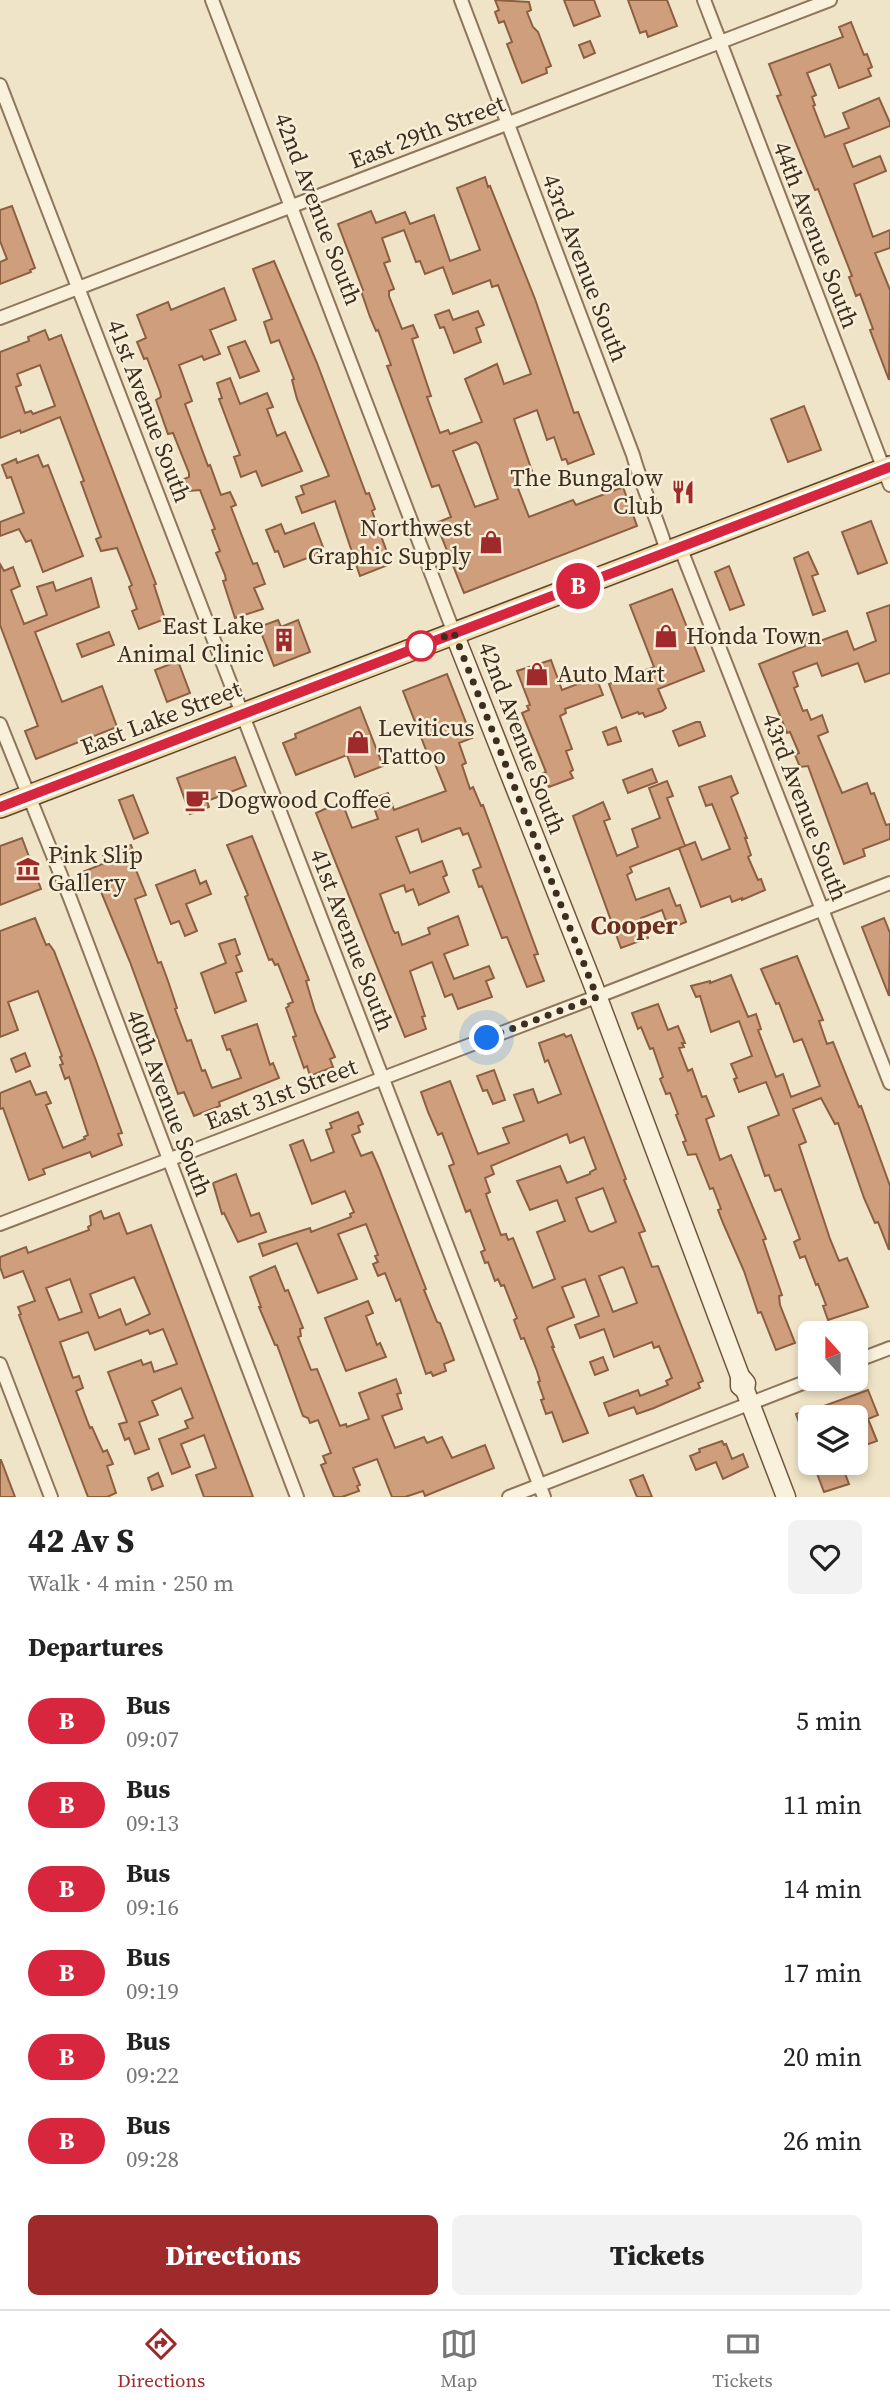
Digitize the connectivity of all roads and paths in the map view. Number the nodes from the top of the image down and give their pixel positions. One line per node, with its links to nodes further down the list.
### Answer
1 (212, 0): 8 (street, 42nd Avenue South)
2 (461, 0): 7 (street, 43rd Avenue South)
3 (704, 0): 5 (street, 44th Avenue South)
4 (830, 0): 5 (street, East 29th Street)
5 (719, 42): 7 (street, East 29th Street); 11 (street, 44th Avenue South)
6 (0, 85): 9 (street, 41st Avenue South)
7 (507, 124): 8 (street, East 29th Street); 12 (street, 43rd Avenue South)
8 (290, 206): 9 (street, East 29th Street); 13 (street, 42nd Avenue South)
9 (79, 287): 10 (street, East 29th Street); 14 (street, 41st Avenue South)
10 (0, 318)
11 (888, 474): 12 (main road, East Lake Street)
12 (674, 549): 13 (main road, East Lake Street); 19 (street, 43rd Avenue South)
13 (454, 633): 14 (main road, East Lake Street); 20 (street, 42nd Avenue South)
14 (242, 715): 16 (main road, East Lake Street); 21 (street, 41st Avenue South)
15 (0, 724): 16 (street, 40th Avenue South)
16 (28, 796): 17 (main road, East Lake Street); 23 (street, 40th Avenue South)
17 (0, 807)
18 (890, 883): 19 (street, East 31st Street)
19 (822, 909): 20 (street, East 31st Street); 22 (street, 43rd Avenue South)
20 (597, 997): 21 (street, East 31st Street); 29 (street, 42nd Avenue South)
21 (383, 1078): 23 (street, East 31st Street); 30 (street, 41st Avenue South)
22 (890, 1083)
23 (167, 1159): 24 (street, East 31st Street); 32 (street, 40th Avenue South)
24 (0, 1224)
25 (890, 1348): 26 (street)
26 (868, 1357)
27 (0, 1364): 31 (street)
28 (798, 1381): 29 (street)
29 (745, 1390): 30 (street); 34 (street, 42nd Avenue South)
30 (541, 1491): 33 (street)
31 (51, 1497)
32 (297, 1497)
33 (509, 1497)
34 (786, 1497)

